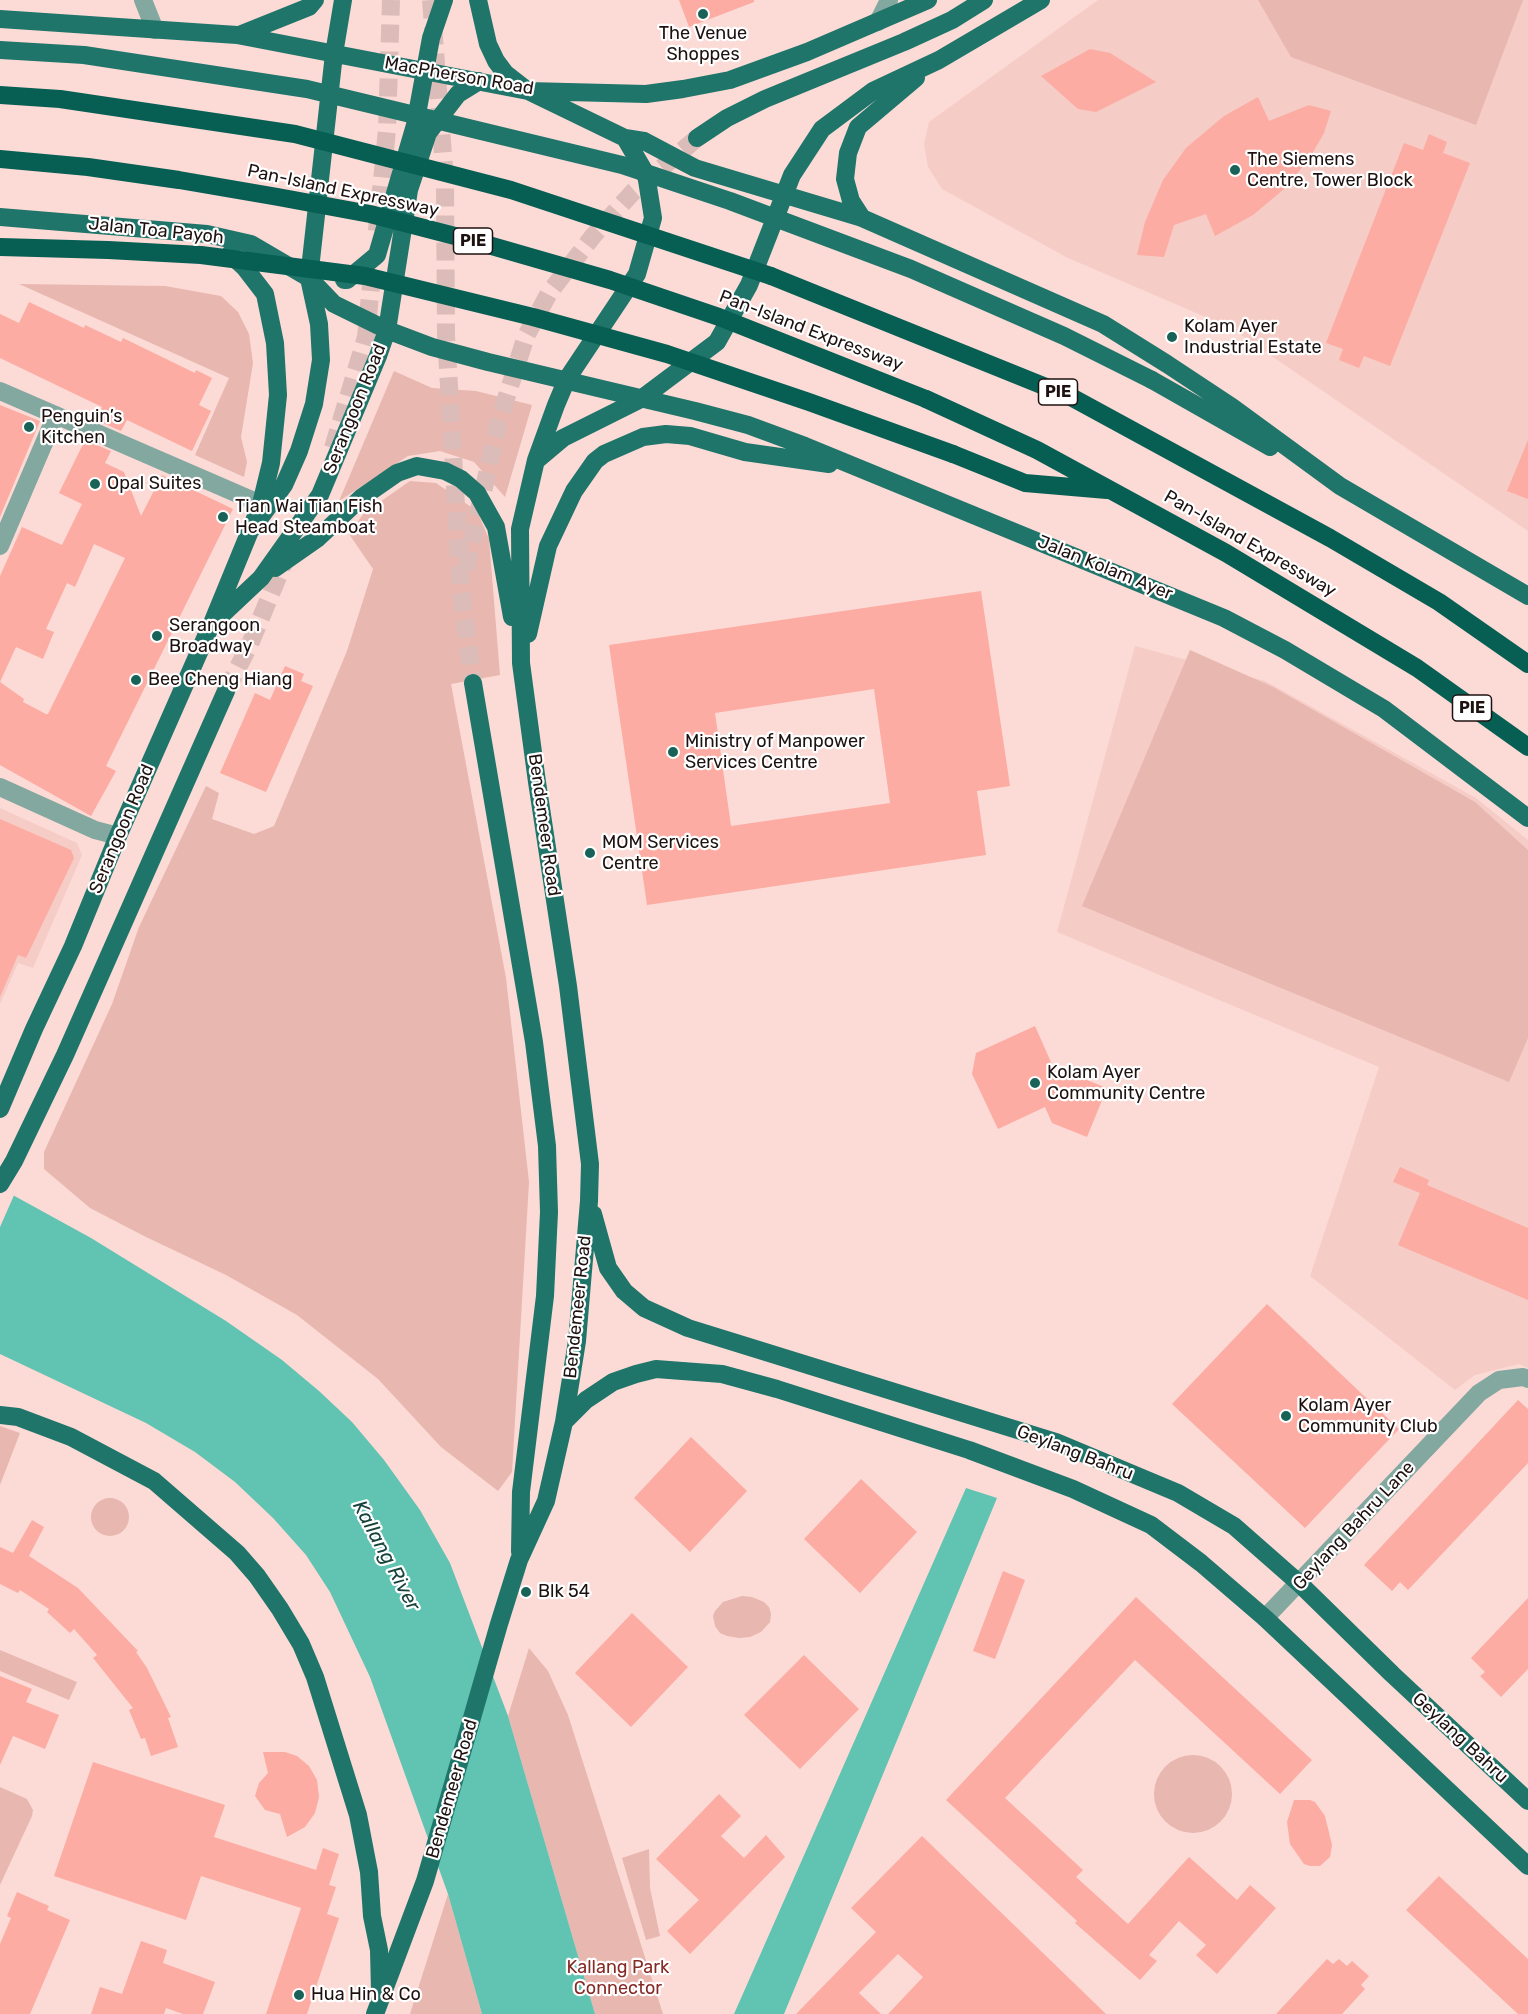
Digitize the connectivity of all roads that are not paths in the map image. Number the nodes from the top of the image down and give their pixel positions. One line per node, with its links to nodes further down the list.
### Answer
1 (143, 0): 12 (street)
2 (315, 0): 13 (main road)
3 (343, 0): 15 (main road)
4 (444, 0): 17 (main road)
5 (478, 0): 19 (main road)
6 (889, 0): 11 (street)
7 (928, 0): 11 (main road, MacPherson Road)
8 (984, 0): 22 (main road)
9 (1041, 0): 16 (main road)
10 (0, 19): 12 (main road)
11 (878, 22): 19 (main road, MacPherson Road)
12 (155, 30): 13 (main road)
13 (237, 35): 15 (main road)
14 (0, 50): 37 (main road, bridge)
15 (334, 54): 17 (main road, MacPherson Road); 29 (main road)
16 (939, 60): 24 (main road); 26 (main road)
17 (426, 70): 18 (main road, MacPherson Road); 29 (main road)
18 (479, 81): 19 (main road, MacPherson Road); 30 (main road, Serangoon Road)
19 (528, 91): 21 (main road)
20 (0, 95): 46 (highway, Pan-Island Expressway / PIE, bridge)
21 (626, 138): 24 (main road); 31 (main road, Bendemeer Road)
22 (697, 138)
23 (0, 159): 38 (highway, Pan-Island Expressway / PIE, bridge)
24 (783, 195): 26 (main road); 33 (main road)
25 (0, 217): 27 (main road, Jalan Toa Payoh)
26 (862, 218): 37 (main road)
27 (207, 234): 29 (main road, Jalan Toa Payoh); 39 (main road)
28 (0, 247): 38 (highway, bridge)
29 (309, 278): 30 (main road, Jalan Toa Payoh); 40 (main road)
30 (387, 330): 31 (main road, Jalan Toa Payoh); 42 (main road, Serangoon Road)
31 (567, 379): 33 (main road, Jalan Toa Payoh); 35 (main road, Bendemeer Road)
32 (0, 391): 34 (street)
33 (641, 399): 35 (main road); 36 (main road, Jalan Kolam Ayer)
34 (56, 415): 39 (street); 41 (street)
35 (536, 460): 45 (main road, Bendemeer Road)
36 (863, 470): 45 (main road); 51 (main road, Jalan Kolam Ayer)
37 (1340, 486): 43 (main road)
38 (1115, 491): 49 (highway, Pan-Island Expressway / PIE)
39 (261, 504): 40 (main road)
40 (252, 529): 44 (main road)
41 (0, 546)
42 (261, 578): 44 (main road, Serangoon Road); 45 (main road)
43 (1528, 596)
44 (211, 625): 52 (main road, Serangoon Road)
45 (521, 663): 55 (main road, Bendemeer Road)
46 (1528, 664)
47 (473, 683): 59 (main road, Bendemeer Road)
48 (226, 691): 54 (main road)
49 (1528, 747)
50 (0, 787): 52 (street)
51 (1528, 818)
52 (118, 836): 53 (main road, Serangoon Road)
53 (0, 1109)
54 (0, 1184)
55 (590, 1201): 58 (main road, Bendemeer Road); 60 (main road, Geylang Bahru)
56 (1528, 1379): 60 (street, Geylang Bahru Lane)
57 (0, 1415): 64 (main road)
58 (564, 1422): 59 (main road, Bendemeer Road); 61 (main road, Geylang Bahru)
59 (519, 1560): 64 (main road, Bendemeer Road)
60 (1299, 1584): 61 (street, Geylang Bahru Lane); 62 (main road, Geylang Bahru)
61 (1265, 1618): 63 (main road, Geylang Bahru)
62 (1528, 1801)
63 (1528, 1866)
64 (378, 2006)

